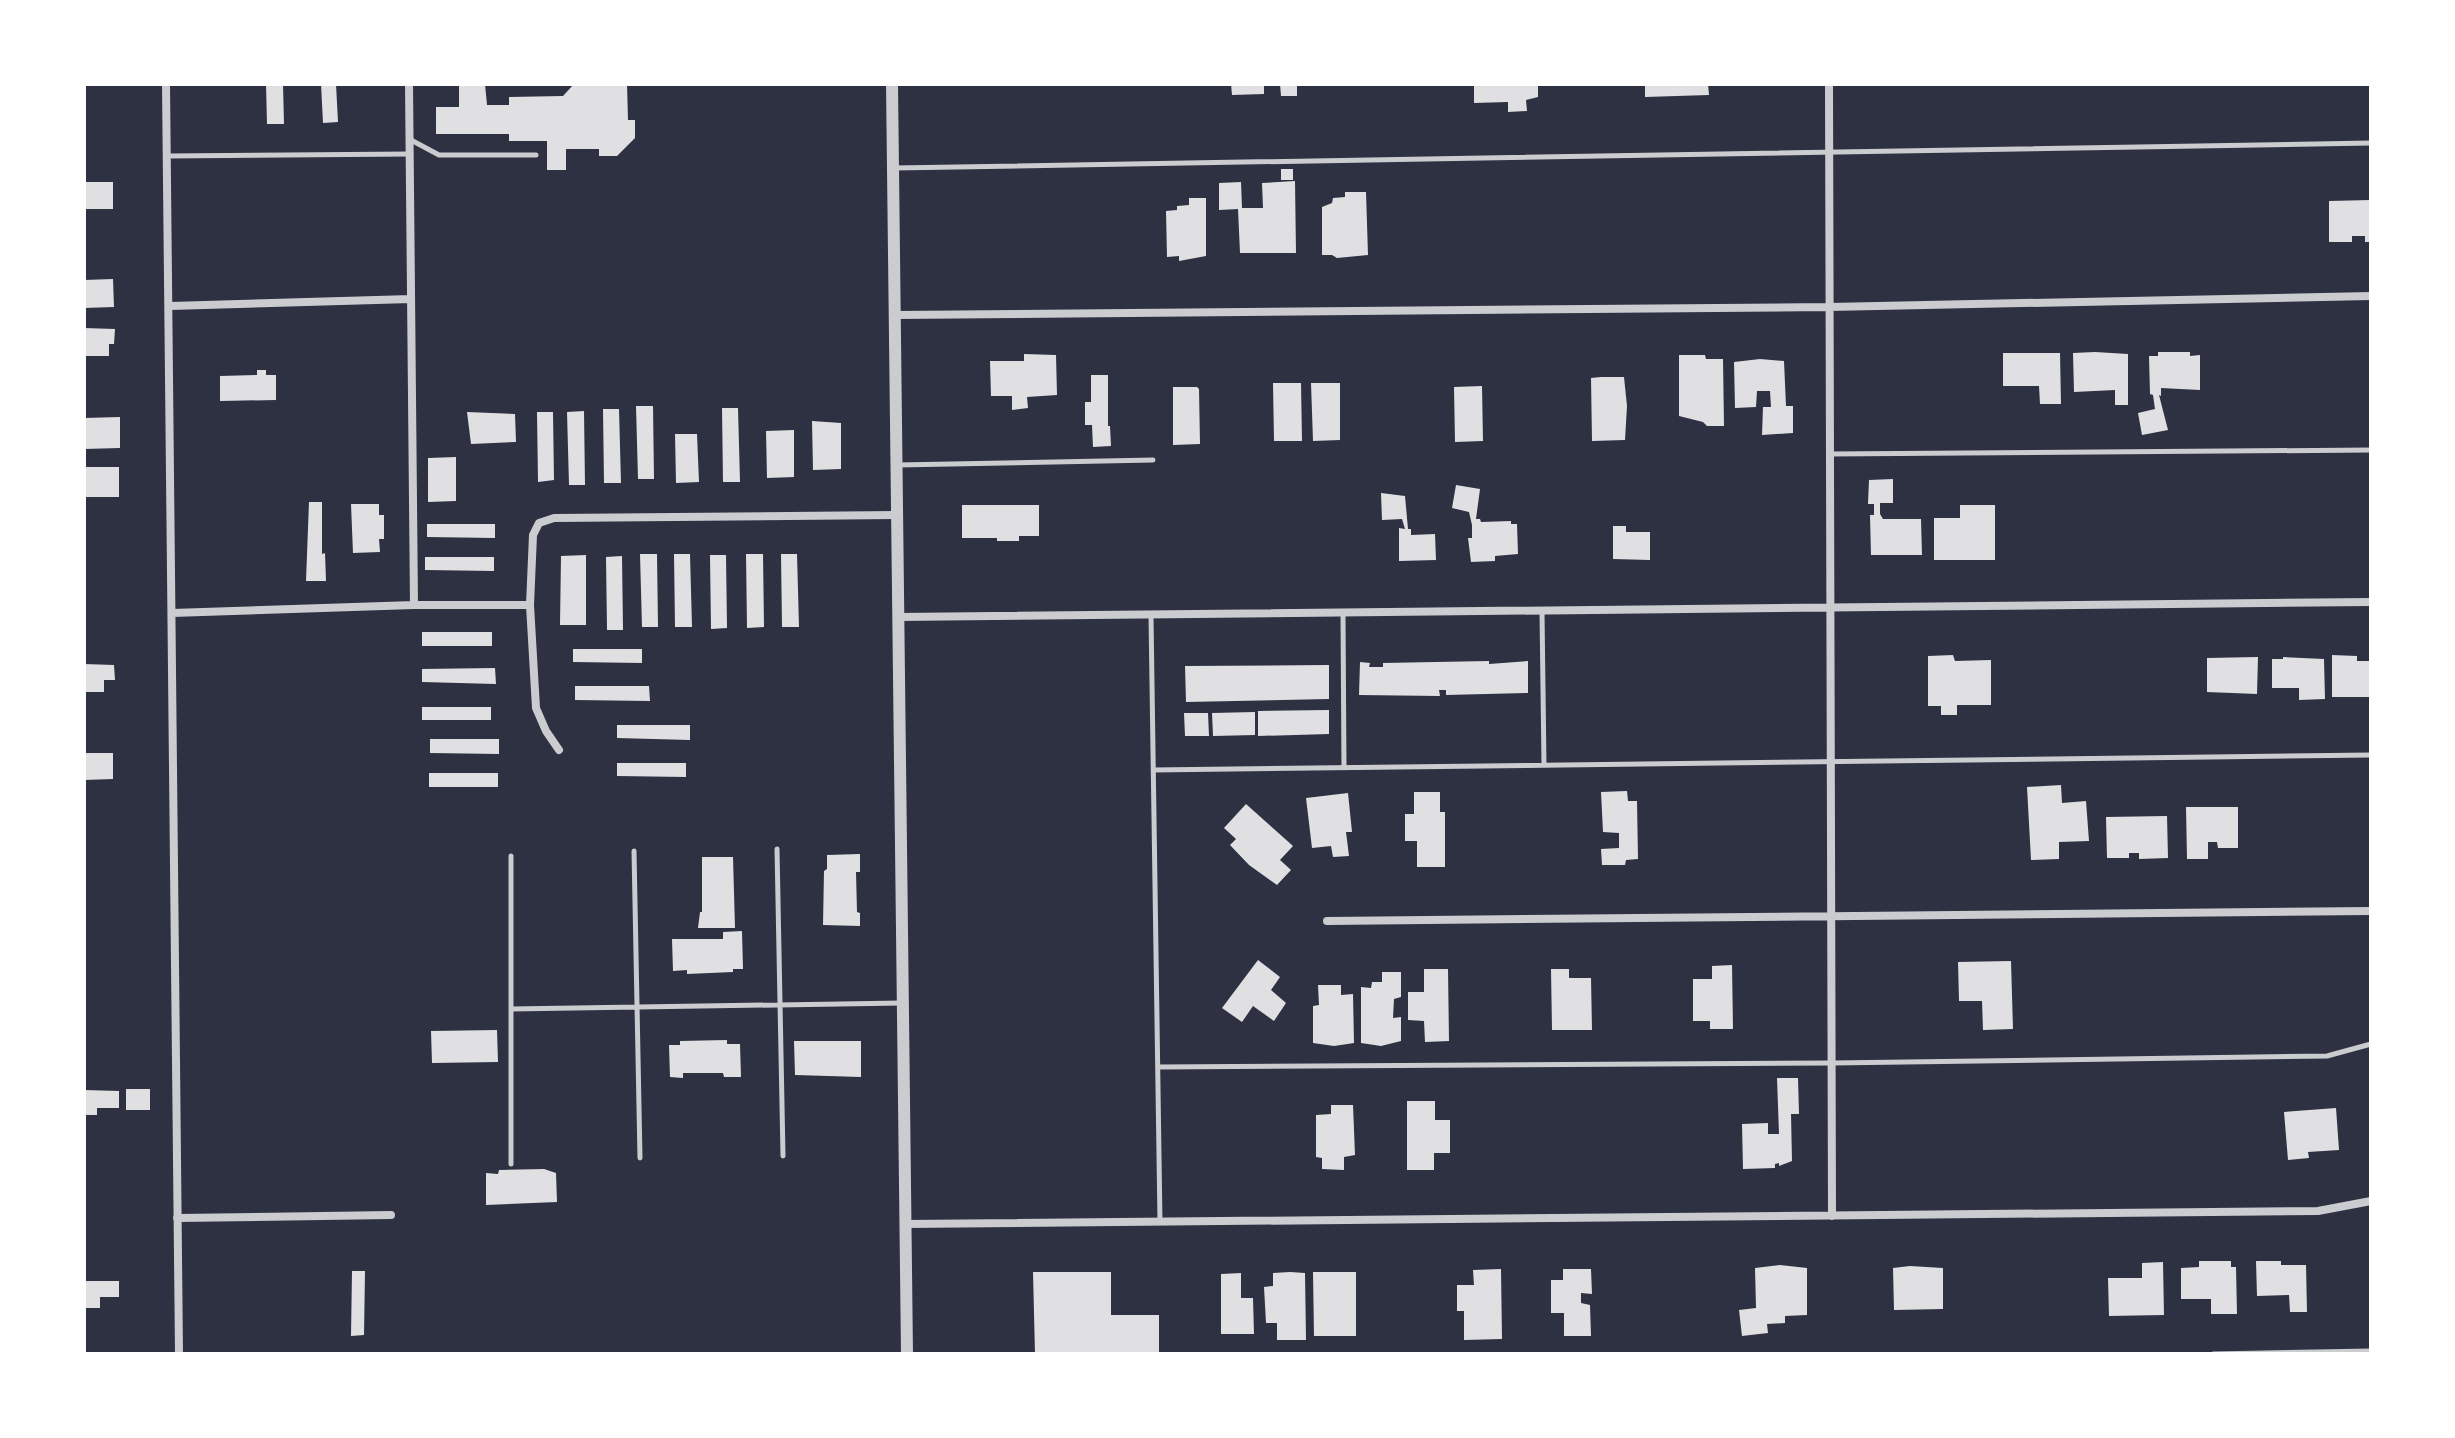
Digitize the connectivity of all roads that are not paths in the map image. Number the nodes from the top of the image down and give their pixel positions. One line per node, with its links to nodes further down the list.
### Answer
1 (166, 84): 10 (street)
2 (409, 84): 5 (street)
3 (892, 84): 11 (street)
4 (1829, 84): 7 (street)
5 (410, 140): 8 (street); 9 (lane)
6 (2371, 143): 7 (lane)
7 (1829, 152): 11 (lane); 15 (street)
8 (410, 154): 10 (lane); 13 (street)
9 (536, 155)
10 (167, 156): 14 (street)
11 (893, 168): 16 (street)
12 (2371, 296): 15 (street)
13 (411, 299): 14 (street); 23 (street)
14 (170, 306): 27 (street)
15 (1829, 307): 16 (street); 18 (street)
16 (895, 315): 20 (street)
17 (2371, 450): 18 (lane)
18 (1829, 454): 25 (street)
19 (1153, 460): 20 (lane)
20 (896, 465): 21 (street)
21 (897, 515): 24 (street); 30 (street)
22 (2371, 602): 25 (street)
23 (414, 605): 24 (street); 27 (street)
24 (530, 605): 31 (street)
25 (1830, 609): 26 (street); 33 (street)
26 (1542, 612): 28 (street); 34 (lane)
27 (172, 613): 56 (street)
28 (1343, 614): 29 (street); 35 (lane)
29 (1151, 616): 30 (street); 36 (lane)
30 (898, 617): 43 (street)
31 (559, 750)
32 (2371, 755): 33 (lane)
33 (1831, 761): 34 (lane); 41 (street)
34 (1544, 765): 35 (lane)
35 (1344, 768): 36 (lane)
36 (1153, 770): 49 (lane)
37 (777, 849): 44 (lane)
38 (634, 851): 45 (lane)
39 (511, 856): 46 (lane)
40 (2371, 911): 41 (street)
41 (1831, 916): 42 (street); 48 (street)
42 (1327, 921)
43 (903, 1003): 44 (lane); 58 (street)
44 (780, 1005): 45 (lane); 50 (lane)
45 (637, 1008): 46 (lane); 51 (lane)
46 (511, 1009): 52 (lane)
47 (2371, 1044): 48 (lane)
48 (1832, 1063): 49 (lane); 55 (street)
49 (1158, 1067): 57 (lane)
50 (783, 1156)
51 (640, 1158)
52 (511, 1164)
53 (2371, 1201): 55 (street)
54 (391, 1215): 56 (street)
55 (1832, 1216): 57 (street)
56 (177, 1218): 60 (street)
57 (1160, 1222): 58 (street)
58 (905, 1224): 61 (street)
59 (2367, 1352): 62 (lane)
60 (179, 1354)
61 (907, 1354)
62 (2213, 1354)

